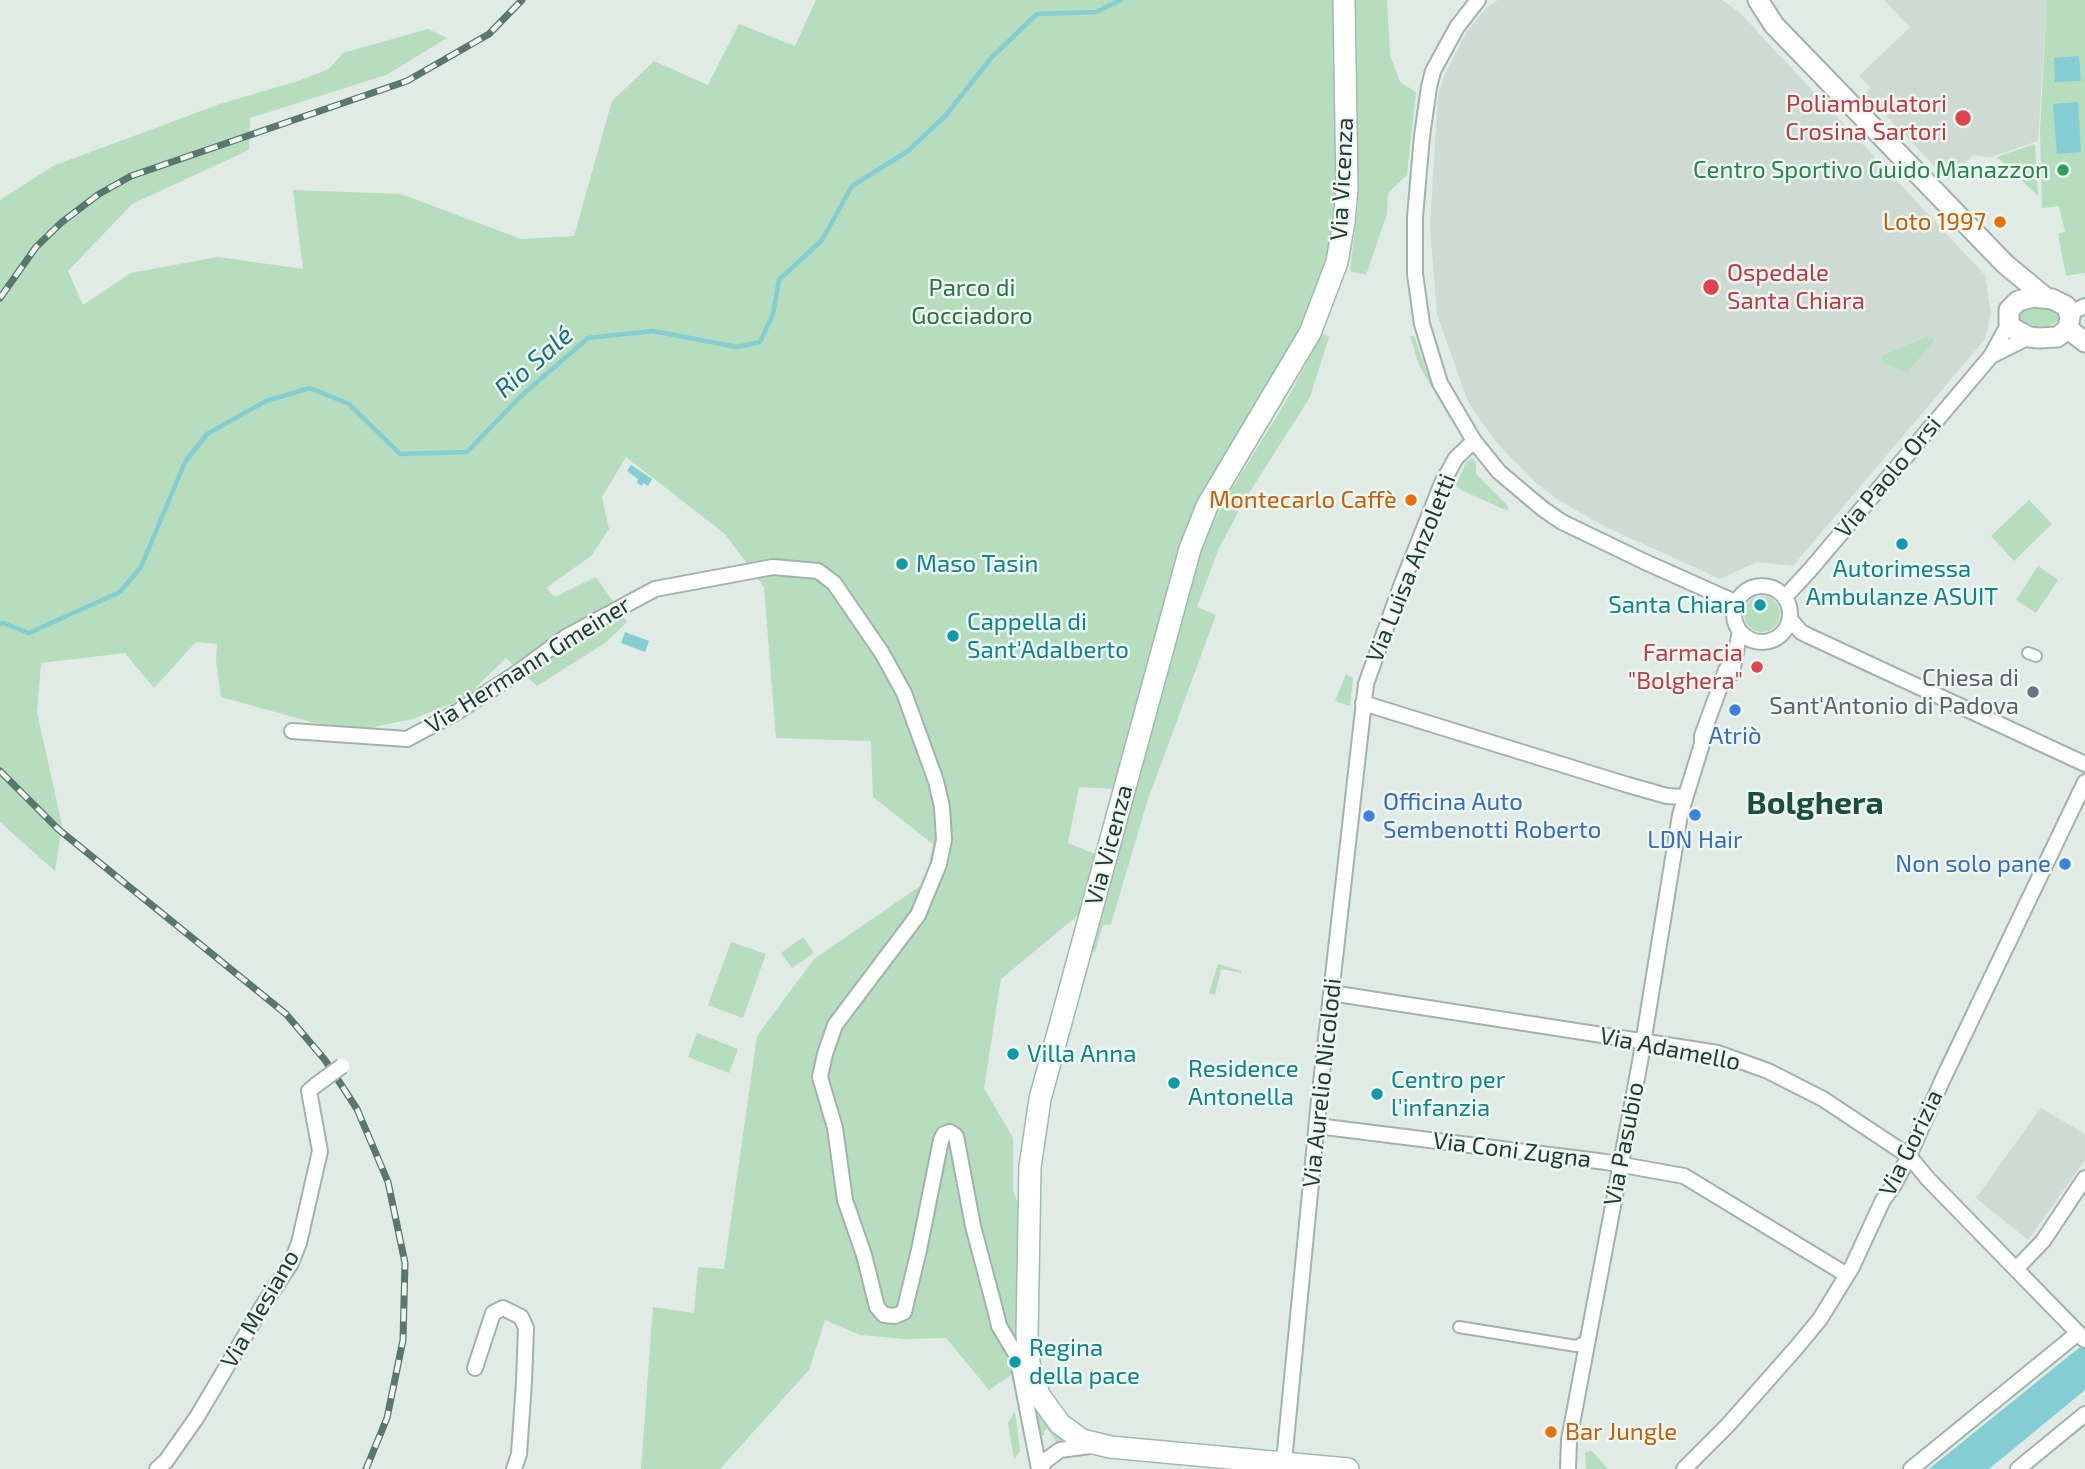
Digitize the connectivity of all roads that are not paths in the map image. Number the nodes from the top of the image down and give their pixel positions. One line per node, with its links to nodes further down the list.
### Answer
1 (1344, 0): 36 (main road, Via Vicenza)
2 (1478, 0): 11 (street)
3 (1758, 0): 4 (street)
4 (2005, 264): 5 (street); 6 (street)
5 (2045, 297): 6 (street); 7 (street)
6 (2011, 314): 8 (street); 10 (street, Via Paolo Orsi)
7 (2074, 316): 8 (street); 9 (street)
8 (2029, 337): 10 (street, Via Paolo Orsi)
9 (2085, 342)
10 (1991, 356): 12 (street, Via Paolo Orsi)
11 (1474, 441): 13 (street); 16 (street, Via Luisa Anzoletti)
12 (1785, 597): 13 (street); 14 (street)
13 (1737, 603): 15 (street)
14 (1790, 619): 15 (street); 18 (street)
15 (1740, 631): 20 (street, Via Pasubio)
16 (1363, 703): 20 (street); 21 (street, Via Aurelio Nicolodi)
17 (292, 732): 36 (street, Via Hermann Gmeiner)
18 (2085, 764)
19 (2085, 782): 25 (street, Via Gorizia)
20 (1684, 797): 22 (street, Via Pasubio)
21 (1331, 993): 22 (street, Via Adamello); 24 (street, Via Aurelio Nicolodi)
22 (1644, 1040): 25 (street, Via Adamello); 26 (street, Via Pasubio)
23 (342, 1066): 38 (street, Via Mesiano, bridge)
24 (1317, 1126): 26 (street, Via Coni Zugna); 37 (street, Via Aurelio Nicolodi)
25 (1909, 1156): 28 (street, Via Adamello); 29 (street, Via Gorizia)
26 (1620, 1164): 29 (street, Via Coni Zugna); 32 (street, Via Pasubio)
27 (2085, 1178): 28 (street)
28 (2016, 1269): 31 (street, Via Adamello)
29 (1847, 1275): 43 (street, Via Gorizia)
30 (1459, 1326): 32 (street)
31 (2083, 1334): 44 (street)
32 (1586, 1343): 35 (street, Via Pasubio)
33 (475, 1368): 39 (street)
34 (2085, 1414): 45 (street)
35 (1567, 1450): 41 (street, Via Pasubio); 42 (street, Via Pasubio)
36 (1048, 1455): 37 (main road, Via Vicenza)
37 (1281, 1466): 40 (main road, Via Vicenza)
38 (157, 1469)
39 (514, 1469)
40 (1348, 1469)
41 (1556, 1469)
42 (1568, 1469)
43 (1684, 1469)
44 (1911, 1469)
45 (2018, 1469)

